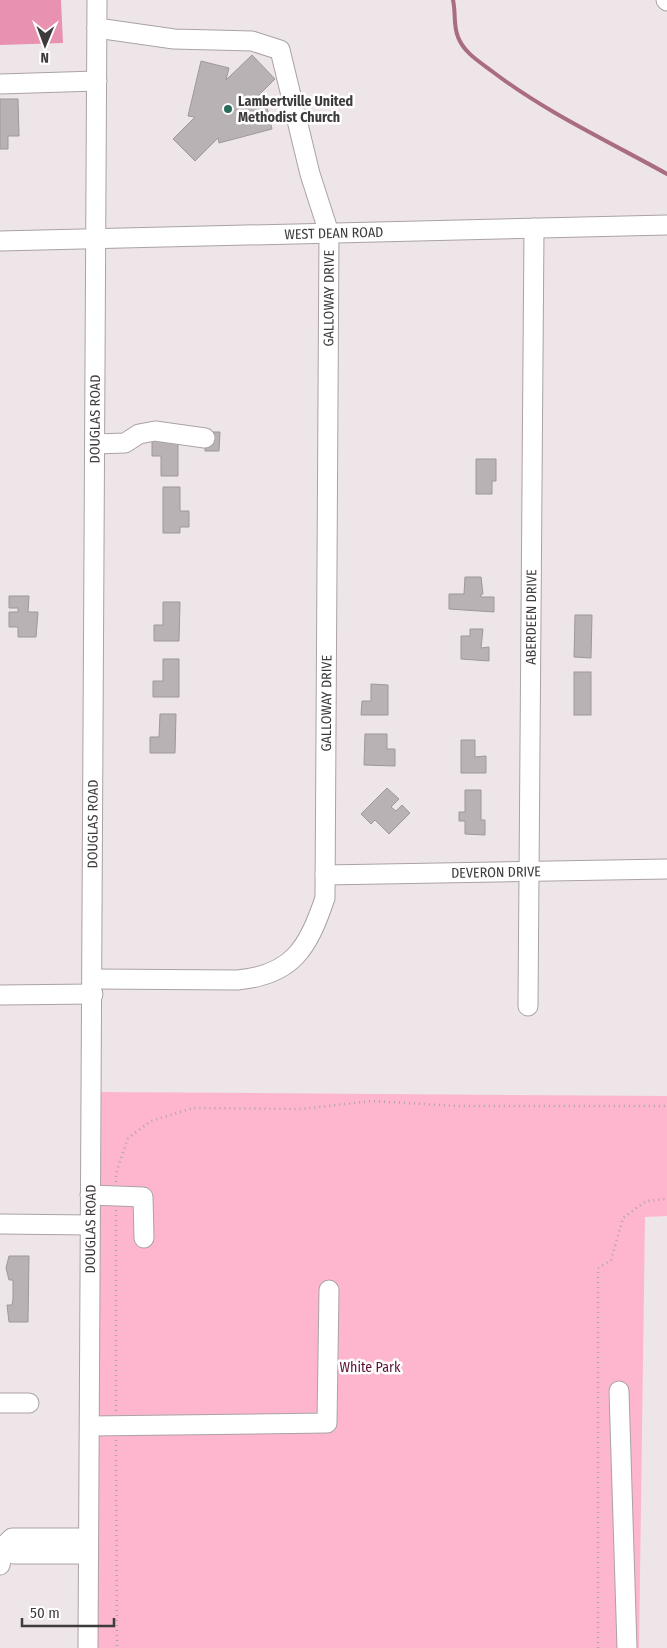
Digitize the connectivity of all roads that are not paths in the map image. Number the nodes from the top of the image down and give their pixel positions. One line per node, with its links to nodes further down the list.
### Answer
1 (97, 0): 2 (street, DOUGLAS ROAD)
2 (97, 28): 3 (street, DOUGLAS ROAD); 7 (street, GALLOWAY DRIVE)
3 (97, 81): 4 (street); 8 (street, DOUGLAS ROAD)
4 (0, 84)
5 (667, 225): 6 (street, WEST DEAN ROAD)
6 (534, 228): 7 (street, WEST DEAN ROAD); 13 (street, ABERDEEN DRIVE)
7 (329, 233): 8 (street, WEST DEAN ROAD); 14 (street, GALLOWAY DRIVE)
8 (96, 239): 9 (street, WEST DEAN ROAD); 11 (street, DOUGLAS ROAD)
9 (0, 241)
10 (205, 438): 11 (street)
11 (94, 444): 15 (street, DOUGLAS ROAD)
12 (667, 869): 13 (street, DEVERON DRIVE)
13 (528, 872): 14 (street, DEVERON DRIVE); 17 (street, ABERDEEN DRIVE)
14 (326, 875): 15 (street, GALLOWAY DRIVE)
15 (93, 987): 16 (street, GALLOWAY DRIVE); 18 (street, DOUGLAS ROAD)
16 (0, 995)
17 (528, 1006)
18 (90, 1195): 20 (street, DOUGLAS ROAD); 21 (street)
19 (0, 1224): 20 (street)
20 (90, 1225): 26 (street, DOUGLAS ROAD)
21 (144, 1238)
22 (329, 1290): 26 (street)
23 (619, 1391): 31 (street)
24 (0, 1403): 25 (street)
25 (29, 1403)
26 (90, 1426): 28 (street, DOUGLAS ROAD)
27 (2, 1546): 28 (street); 29 (street)
28 (88, 1546): 30 (street, DOUGLAS ROAD)
29 (0, 1565)
30 (88, 1648)
31 (627, 1648)

